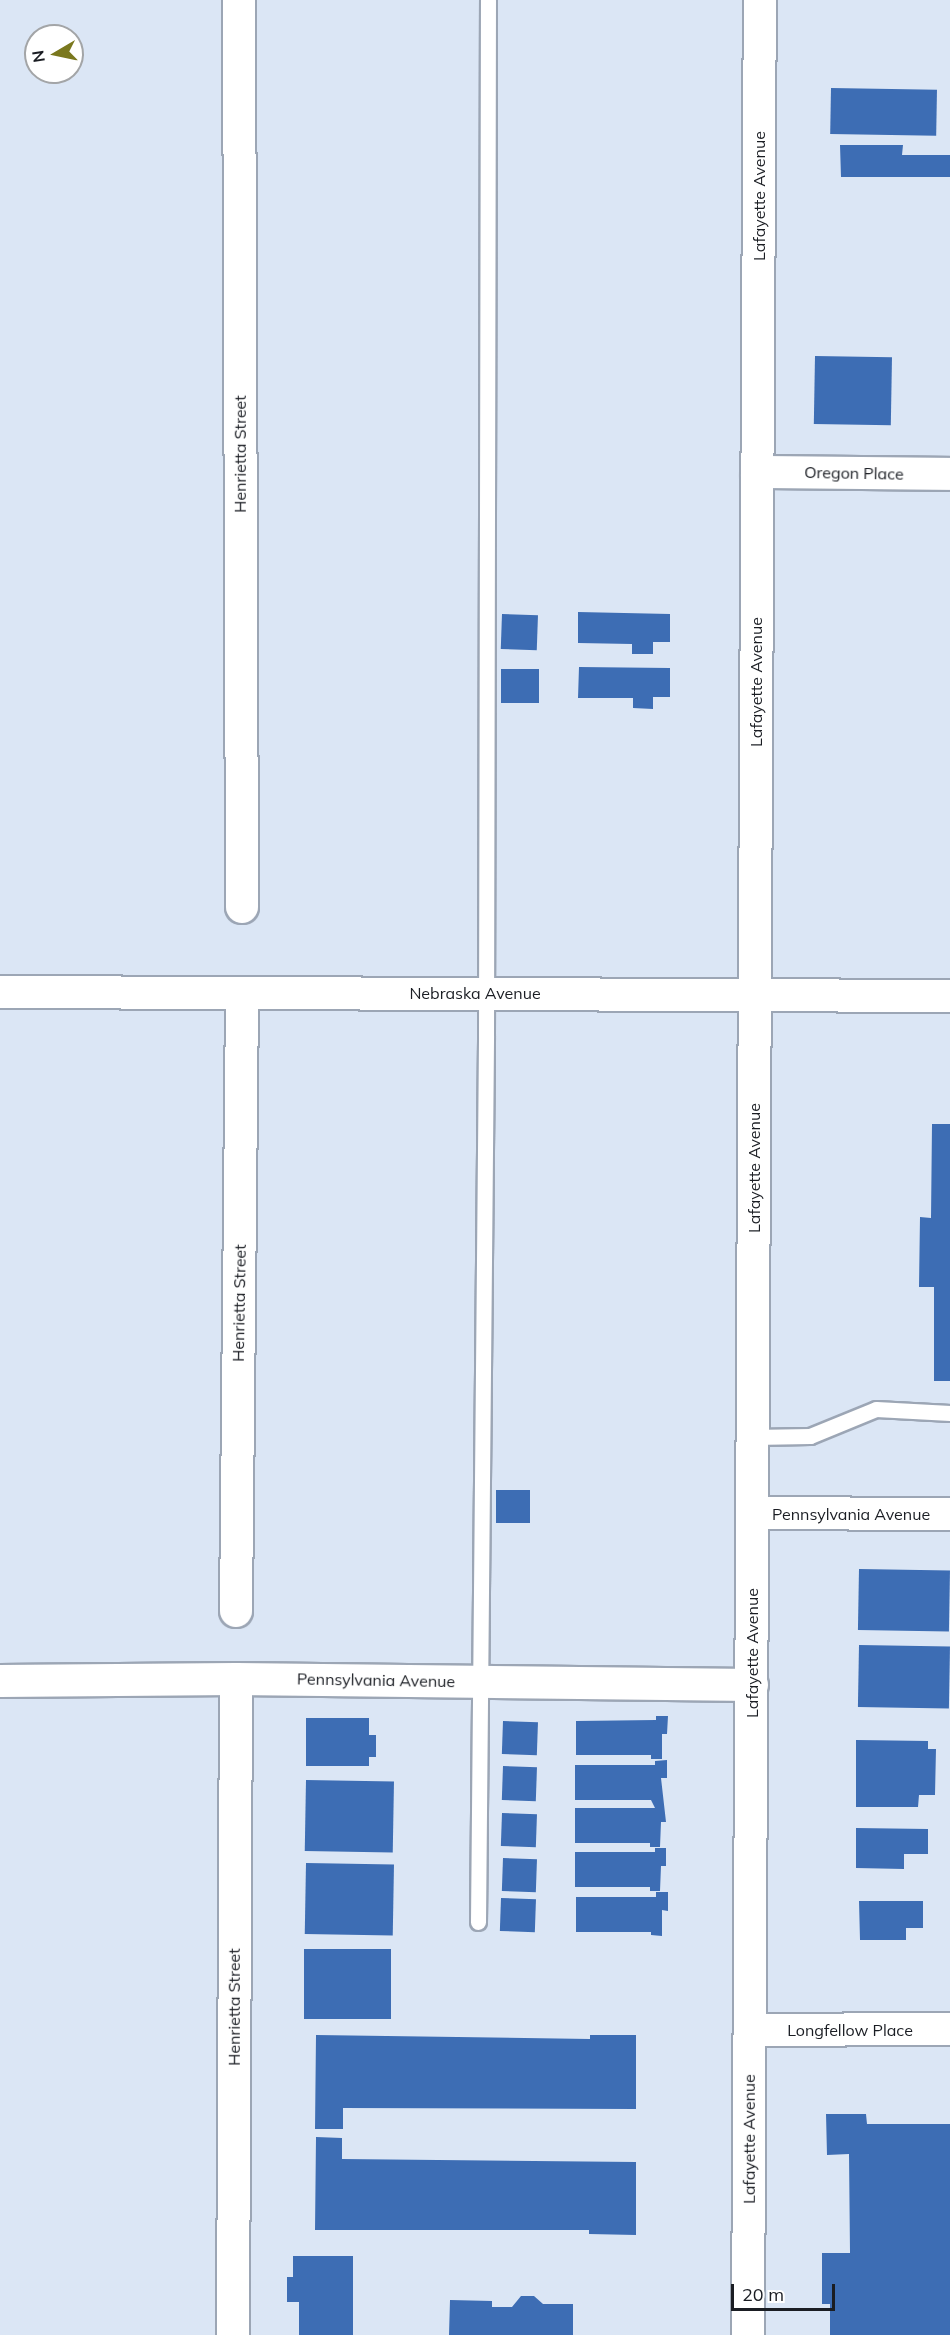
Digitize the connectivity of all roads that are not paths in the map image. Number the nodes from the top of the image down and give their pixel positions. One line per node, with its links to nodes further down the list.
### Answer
1 (239, 0): 6 (street, Henrietta Street)
2 (488, 0): 8 (lane)
3 (760, 0): 4 (street, Lafayette Avenue)
4 (757, 472): 5 (street, Oregon Place); 10 (street, Lafayette Avenue)
5 (950, 474)
6 (242, 907)
7 (0, 992): 9 (street, Nebraska Avenue)
8 (486, 992): 9 (street, Nebraska Avenue); 10 (street, Nebraska Avenue); 19 (lane)
9 (242, 994): 16 (street, Henrietta Street)
10 (755, 994): 11 (street, Nebraska Avenue); 13 (street, Lafayette Avenue)
11 (950, 996)
12 (950, 1413): 13 (lane)
13 (753, 1437): 14 (street, Lafayette Avenue)
14 (752, 1513): 15 (street, Pennsylvania Avenue); 20 (street, Lafayette Avenue)
15 (950, 1514)
16 (236, 1611)
17 (236, 1679): 18 (street, Pennsylvania Avenue); 19 (street, Pennsylvania Avenue); 24 (street, Henrietta Street)
18 (0, 1681)
19 (482, 1681): 20 (street, Pennsylvania Avenue); 21 (lane)
20 (752, 1684): 23 (street, Lafayette Avenue)
21 (478, 1922)
22 (950, 2029): 23 (street, Longfellow Place)
23 (750, 2030): 25 (street, Lafayette Avenue)
24 (233, 2335)
25 (748, 2335)

